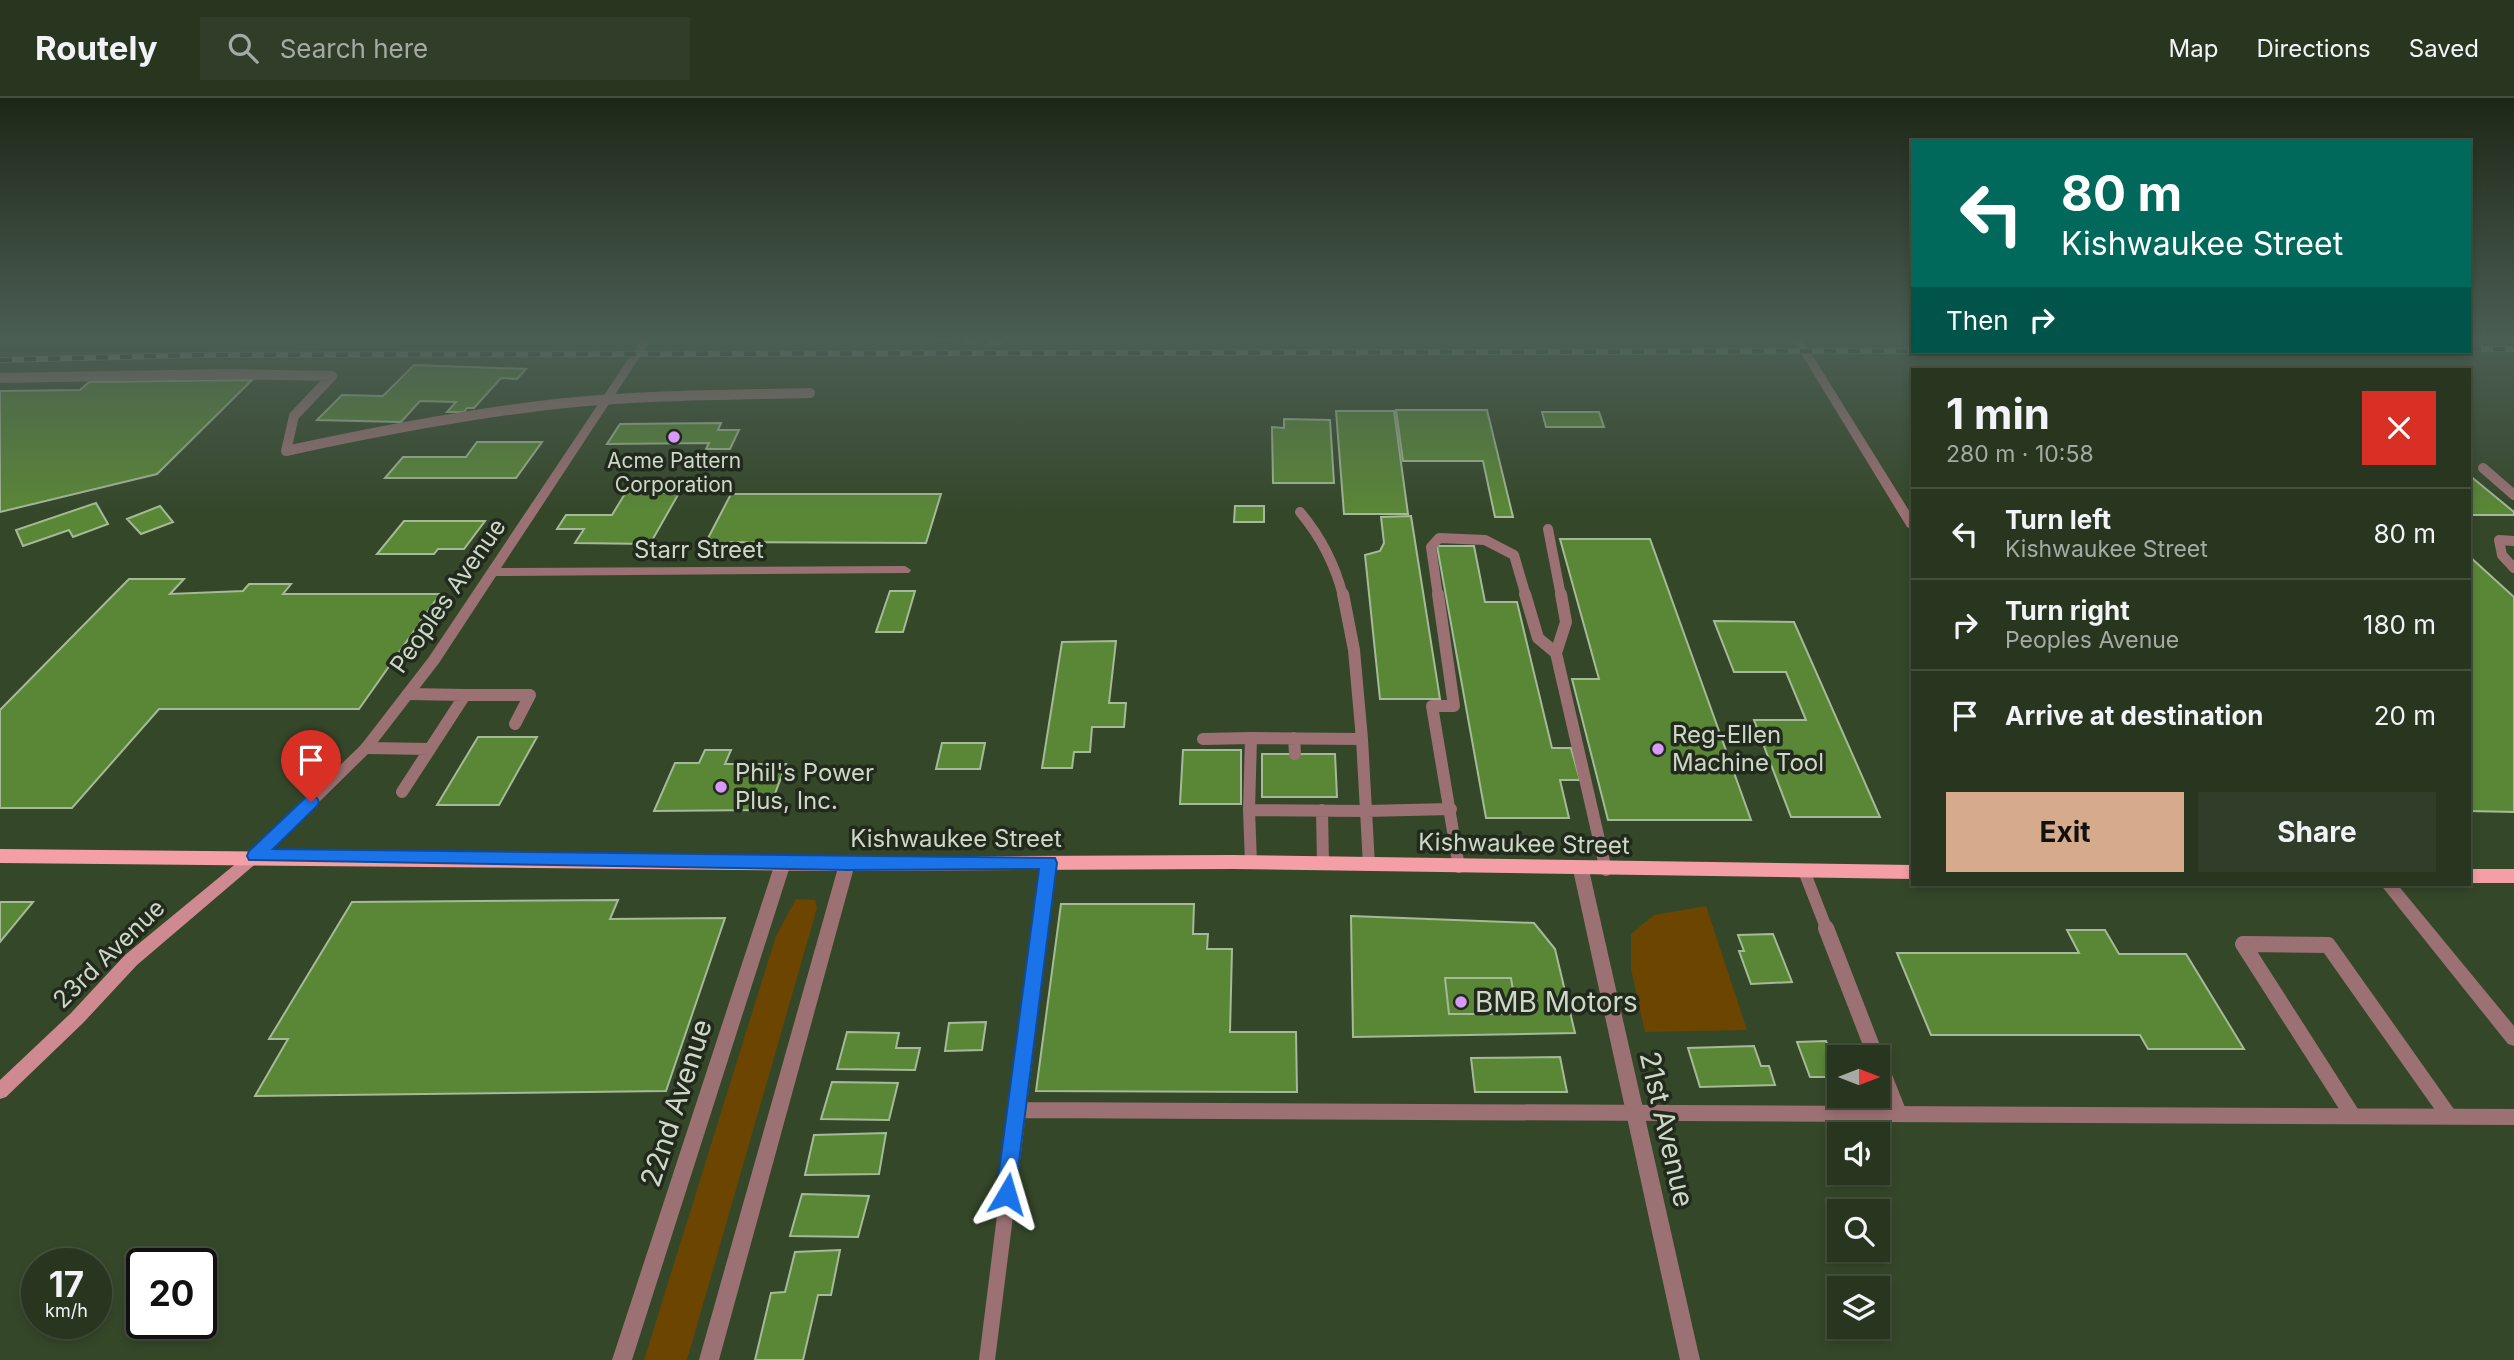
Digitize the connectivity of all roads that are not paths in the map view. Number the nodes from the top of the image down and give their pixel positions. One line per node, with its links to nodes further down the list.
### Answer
1 (313, 396): 5 (lane)
2 (609, 396): 5 (street, Peoples Avenue)
3 (726, 396): 5 (lane)
4 (1832, 396): 9 (street)
5 (606, 400): 14 (street, Peoples Avenue)
6 (2483, 468): 7 (lane)
7 (2514, 495)
8 (1300, 512): 22 (lane)
9 (1911, 524)
10 (1549, 529): 15 (lane)
11 (2514, 541): 12 (lane)
12 (2514, 568)
13 (905, 570): 14 (street, Starr Street)
14 (493, 572): 16 (street, Peoples Avenue)
15 (1556, 653): 27 (lane); 41 (lane)
16 (408, 694): 17 (lane); 23 (street, Peoples Avenue)
17 (465, 695): 18 (lane); 24 (lane)
18 (515, 724)
19 (1251, 738): 20 (lane); 21 (lane); 28 (lane)
20 (1294, 738): 22 (lane); 25 (lane)
21 (1203, 739)
22 (1362, 739): 30 (lane)
23 (366, 748): 24 (lane); 32 (street, Peoples Avenue)
24 (430, 749): 26 (lane)
25 (1296, 754)
26 (402, 792)
27 (1451, 809): 30 (lane); 39 (lane)
28 (1249, 810): 29 (lane); 35 (lane)
29 (1322, 810): 30 (lane); 37 (lane)
30 (1366, 811): 38 (lane)
31 (0, 856): 32 (main road, Kishwaukee Street)
32 (255, 856): 33 (main road, Kishwaukee Street); 49 (street, 23rd Avenue)
33 (783, 863): 36 (main road, Kishwaukee Street); 57 (street, 22nd Avenue)
34 (1049, 863): 35 (main road, Kishwaukee Street); 36 (main road, Kishwaukee Street); 51 (lane)
35 (1251, 863): 37 (main road, Kishwaukee Street)
36 (847, 864): 58 (street)
37 (1323, 864): 38 (main road, Kishwaukee Street)
38 (1369, 865): 39 (main road, Kishwaukee Street)
39 (1459, 867): 40 (main road, Kishwaukee Street)
40 (1581, 870): 41 (main road, Kishwaukee Street); 52 (street, 21st Avenue)
41 (1606, 870): 42 (main road, Kishwaukee Street)
42 (1804, 872): 43 (main road, Kishwaukee Street); 48 (lane)
43 (1911, 872)
44 (2471, 876): 45 (main road)
45 (2514, 876)
46 (2390, 886): 47 (street)
47 (2514, 1039)
48 (1872, 1045)
49 (0, 1091)
50 (1890, 1092): 53 (lane)
51 (1017, 1111): 52 (lane); 59 (lane)
52 (1635, 1112): 53 (lane); 60 (street, 21st Avenue)
53 (1899, 1114): 54 (lane)
54 (2353, 1116): 55 (lane); 55 (lane)
55 (2449, 1116): 56 (lane)
56 (2514, 1117)
57 (622, 1360)
58 (709, 1360)
59 (987, 1360)
60 (1690, 1360)

